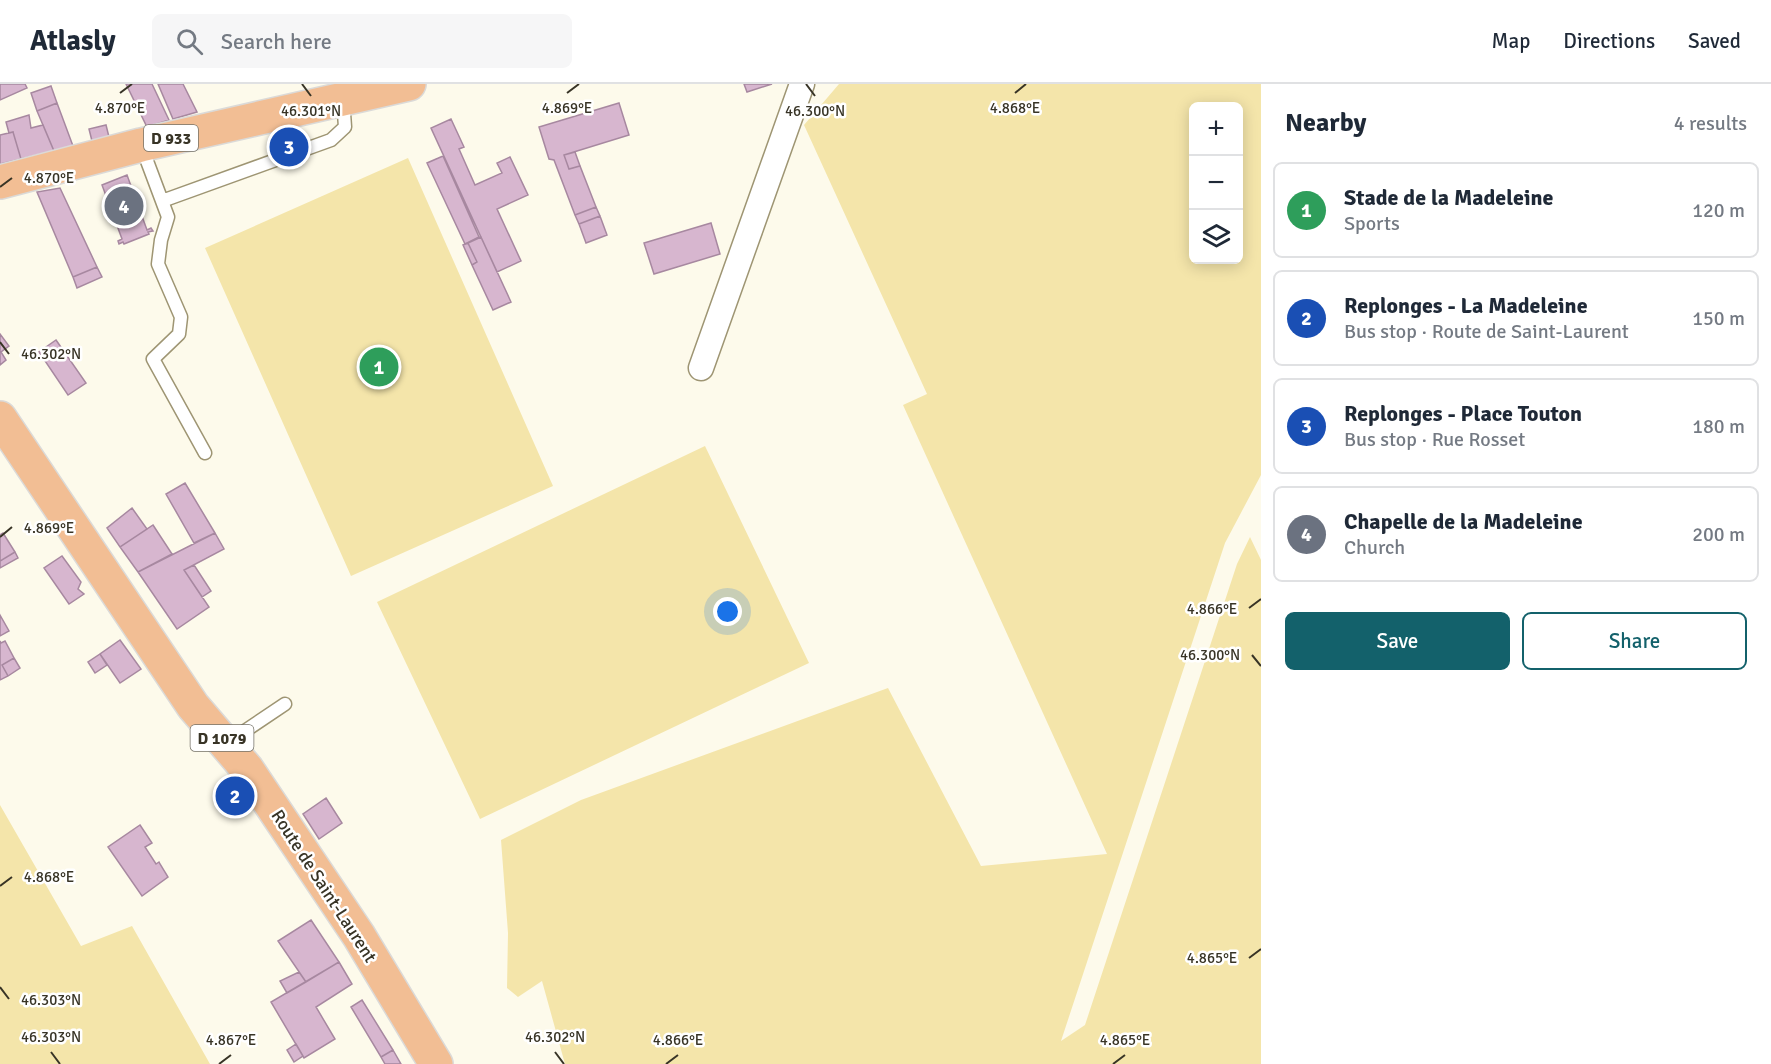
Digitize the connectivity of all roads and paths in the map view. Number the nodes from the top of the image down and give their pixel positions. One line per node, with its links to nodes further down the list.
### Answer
1 (409, 84): 3 (main road, D 933)
2 (802, 84): 7 (street)
3 (330, 91): 4 (main road, D 933); 6 (lane)
4 (141, 145): 5 (main road, D 933); 6 (lane)
5 (0, 182)
6 (162, 201): 9 (lane)
7 (701, 368)
8 (0, 418): 11 (main road, Route de Saint-Laurent / D 1079)
9 (205, 453)
10 (285, 704): 11 (lane)
11 (227, 743): 12 (main road, Route de Saint-Laurent / D 1079)
12 (436, 1064)

